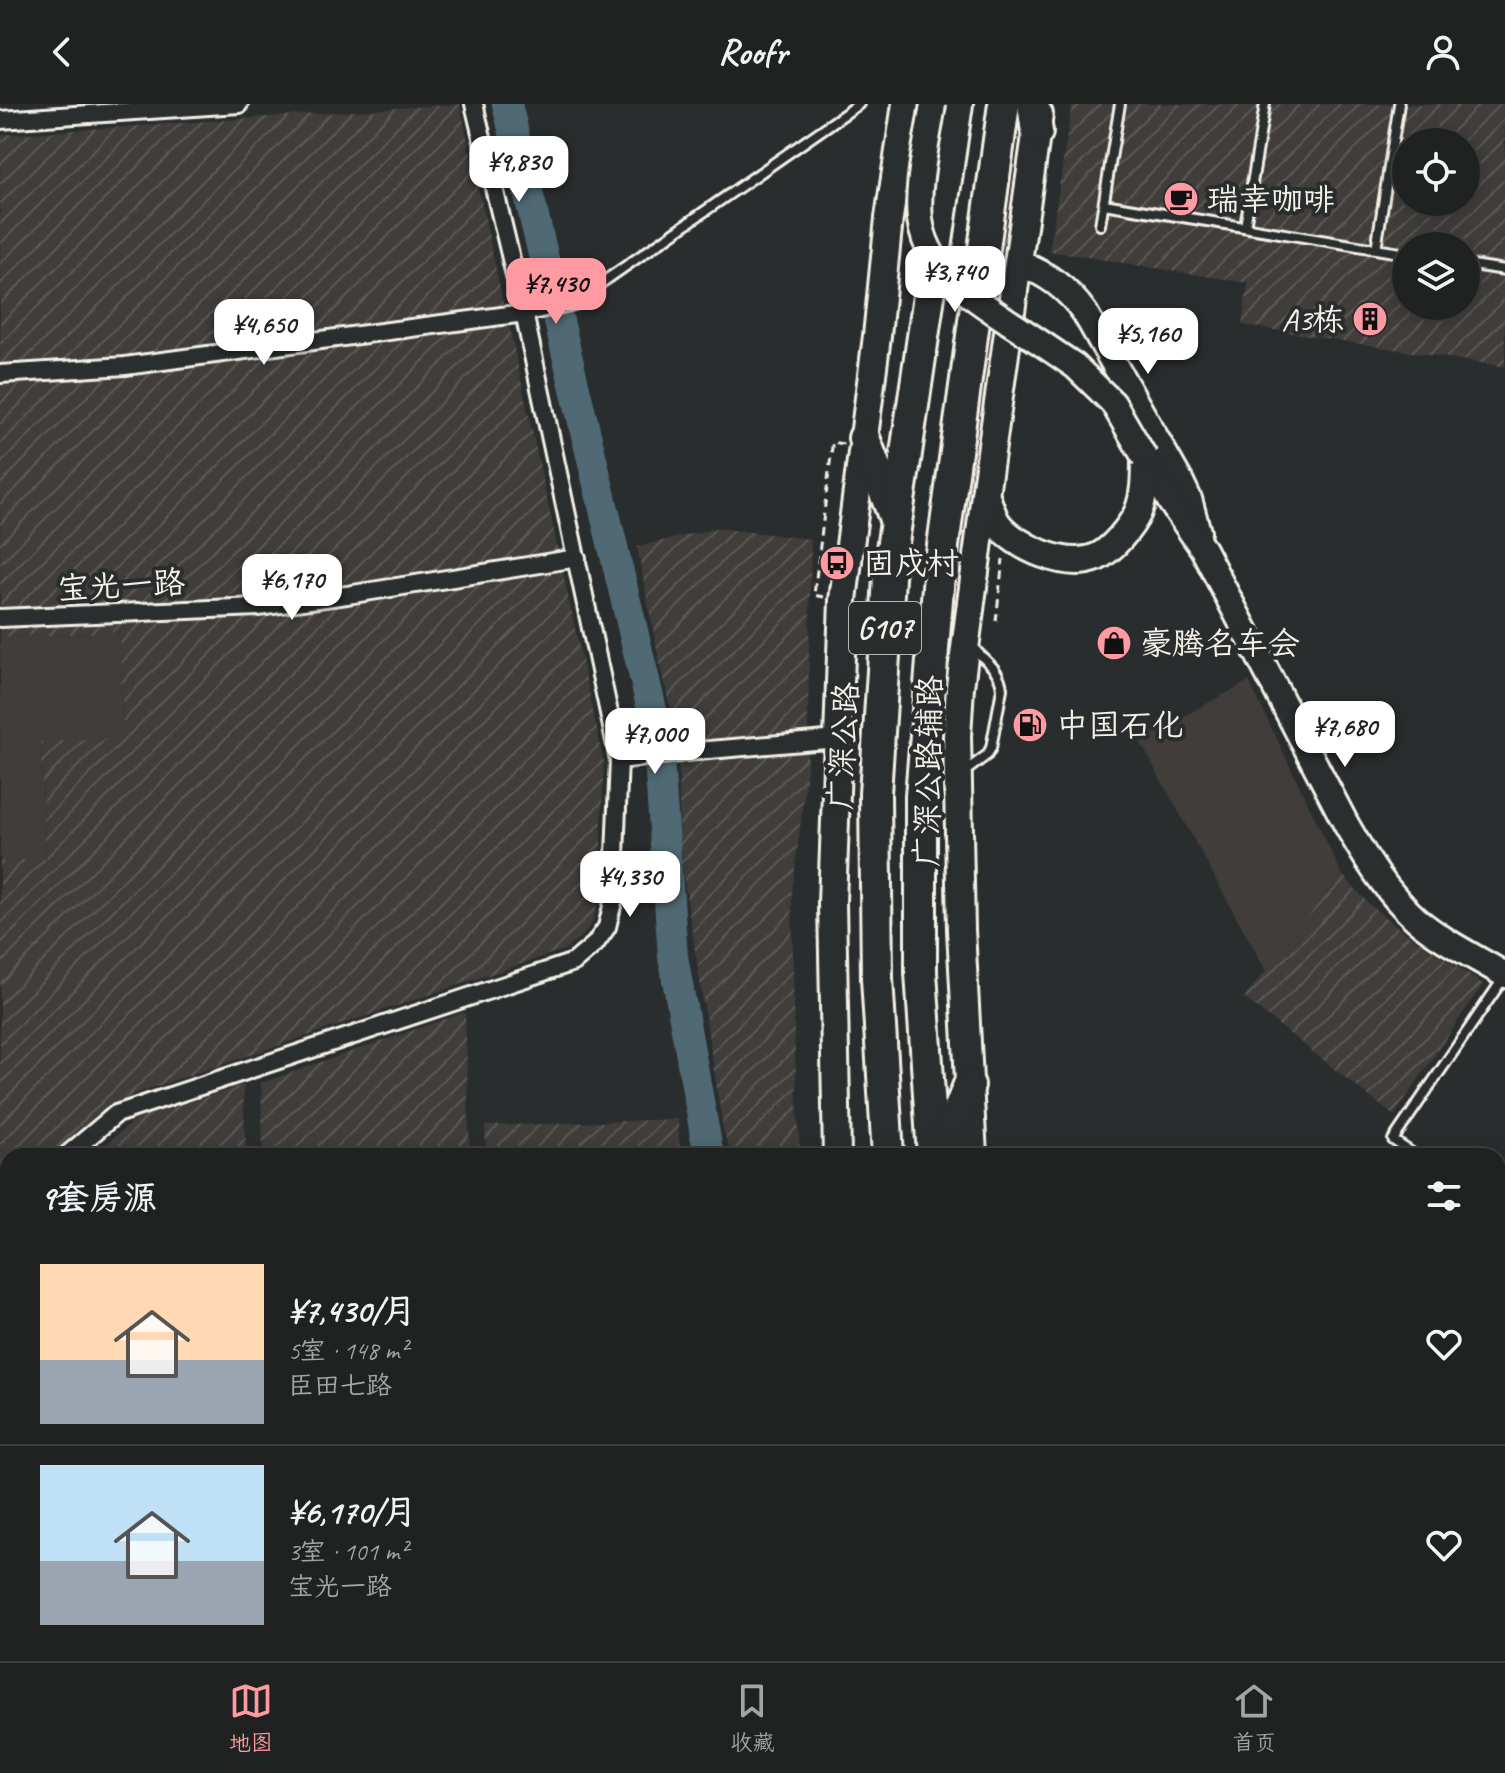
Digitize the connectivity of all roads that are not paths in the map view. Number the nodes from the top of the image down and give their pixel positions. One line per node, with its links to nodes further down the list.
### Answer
1 (239, 104): 12 (street)
2 (474, 104): 22 (street)
3 (859, 104): 21 (lane)
4 (906, 104): 24 (main road)
5 (933, 104): 25 (street, bridge)
6 (957, 104): 27 (highway, 广深公路 / G107)
7 (1004, 104): 40 (highway, G107)
8 (1120, 104): 13 (lane)
9 (1265, 104): 15 (lane)
10 (1399, 104): 16 (lane)
11 (1037, 113): 18 (main road, 广深公路辅路)
12 (0, 120)
13 (1104, 204): 14 (lane); 15 (lane)
14 (1100, 225)
15 (1245, 227): 16 (lane)
16 (1376, 249): 17 (lane)
17 (1392, 252)
18 (1019, 263): 26 (main road, 广深公路辅路); 28 (street)
19 (1480, 266): 20 (lane)
20 (1505, 270)
21 (577, 300): 22 (street)
22 (524, 313): 23 (street); 29 (street)
23 (0, 374)
24 (856, 442): 27 (highway); 32 (main road)
25 (1145, 458): 26 (main road); 28 (street)
26 (985, 495): 31 (main road, 广深公路辅路)
27 (896, 521): 39 (highway, 广深公路 / G107)
28 (1203, 549): 35 (street)
29 (577, 558): 30 (street, 宝光一路); 33 (street)
30 (0, 618)
31 (967, 639): 34 (main road, 广深公路辅路); 34 (lane)
32 (838, 739): 33 (street); 38 (main road)
33 (619, 760): 37 (street)
34 (957, 784): 36 (main road, 广深公路辅路)
35 (1505, 975): 43 (lane)
36 (969, 1085): 41 (highway); 42 (main road, 广深公路辅路)
37 (76, 1148)
38 (837, 1148)
39 (888, 1148)
40 (932, 1148)
41 (944, 1148)
42 (973, 1148)
43 (1404, 1148)

